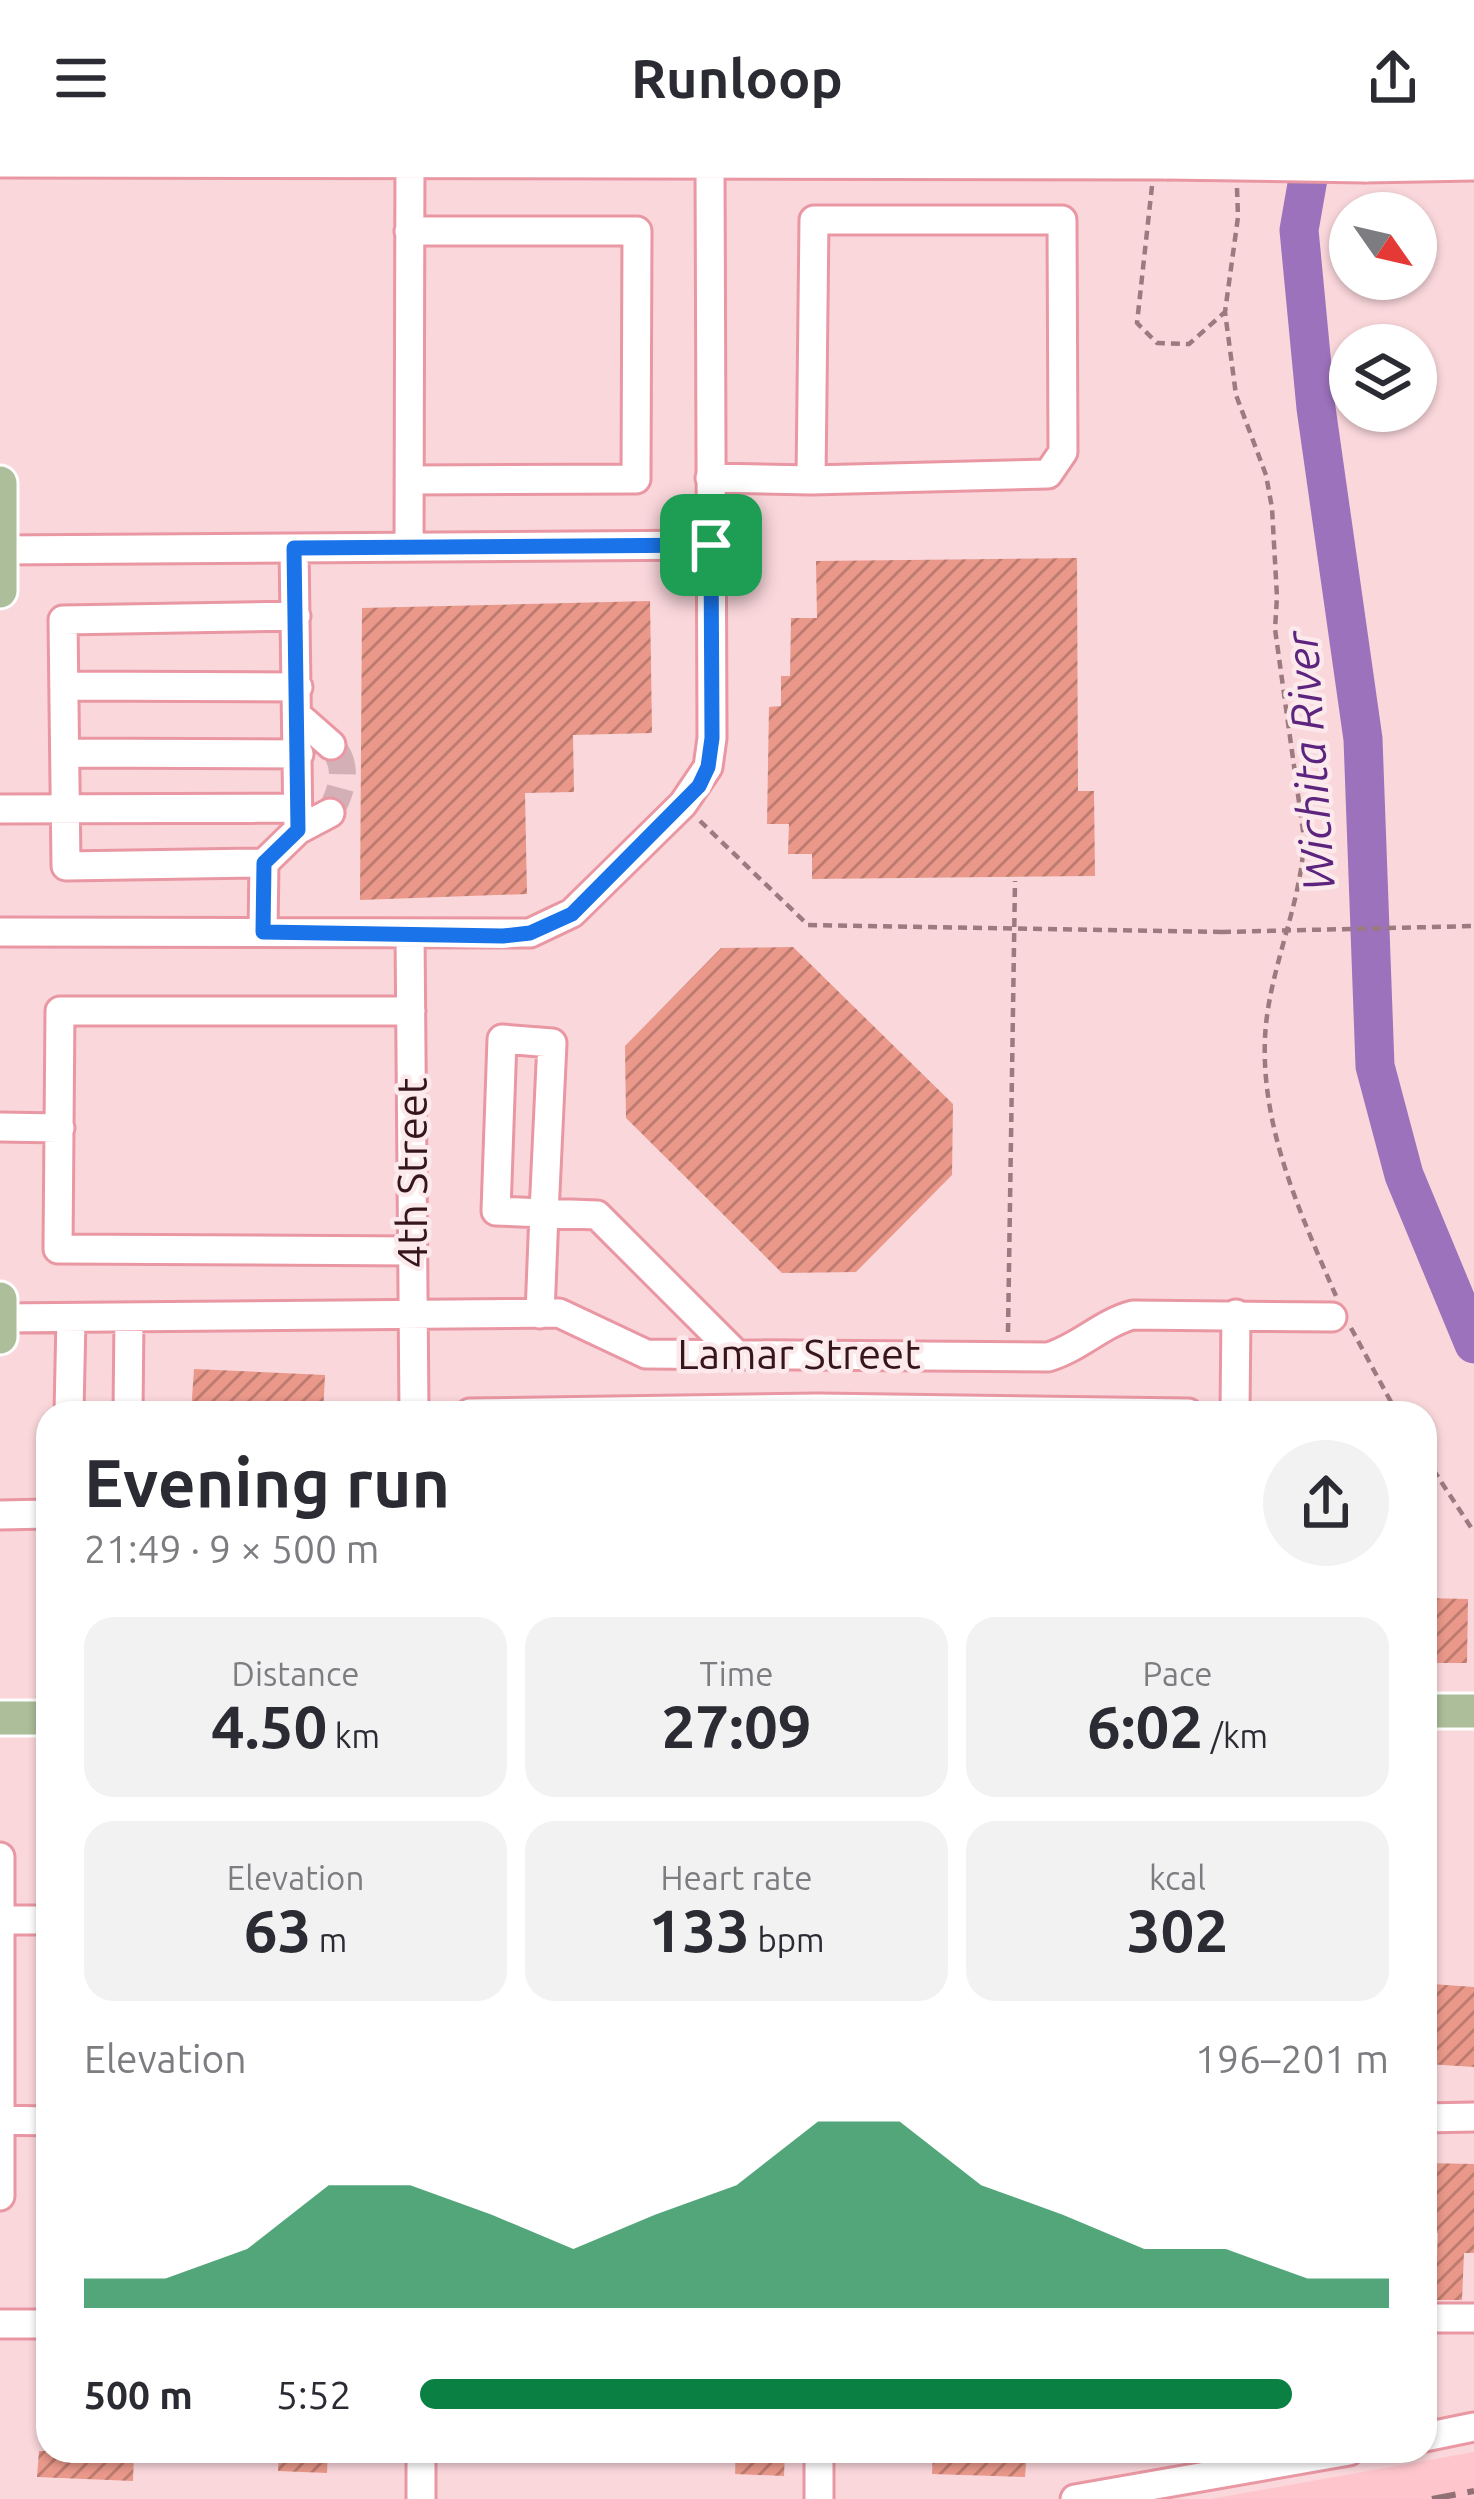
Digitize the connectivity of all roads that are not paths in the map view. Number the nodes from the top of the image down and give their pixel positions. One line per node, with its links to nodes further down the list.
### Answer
1 (96, 159): 2 (street); 5 (street)
2 (314, 159): 3 (street)
3 (410, 159): 6 (street); 12 (street)
4 (816, 161): 6 (street); 7 (street)
5 (0, 163)
6 (710, 165): 13 (street)
7 (872, 166): 8 (street); 10 (street)
8 (996, 166): 9 (street, bridge); 11 (street)
9 (1474, 166)
10 (873, 218): 11 (street); 15 (street)
11 (996, 219): 15 (street)
12 (410, 231): 14 (street); 14 (street)
13 (710, 478): 15 (street); 17 (street)
14 (409, 480): 19 (street)
15 (811, 480)
16 (0, 483): 20 (main road)
17 (711, 545): 19 (street); 36 (street)
18 (294, 548): 19 (street); 20 (street); 22 (street)
19 (409, 548)
20 (0, 550): 21 (main road)
21 (0, 591)
22 (296, 616): 23 (street); 24 (street)
23 (64, 686): 24 (street); 27 (street)
24 (298, 687): 25 (street)
25 (298, 716): 26 (street); 28 (street)
26 (331, 745)
27 (65, 753): 28 (street); 30 (street)
28 (299, 754): 32 (street)
29 (0, 809): 30 (street)
30 (66, 810): 32 (street); 33 (street)
31 (330, 813): 32 (street)
32 (298, 819): 33 (street)
33 (264, 863): 35 (street)
34 (0, 932): 35 (street)
35 (263, 932): 36 (street)
36 (410, 933): 37 (street, 4th Street)
37 (411, 1011): 39 (street); 41 (street, 4th Street)
38 (0, 1126): 39 (street)
39 (60, 1128): 41 (street)
40 (544, 1213): 40 (street); 44 (street); 51 (street)
41 (413, 1251): 46 (street, 4th Street)
42 (0, 1299): 47 (main road)
43 (1337, 1310): 45 (street, Lamar Street)
44 (540, 1314): 46 (street, Lamar Street); 51 (street, Lamar Street)
45 (1236, 1314): 52 (street, Lamar Street); 57 (street)
46 (413, 1317): 49 (street, Lamar Street); 55 (street, 4th Street)
47 (0, 1318): 48 (street, Lamar Street); 50 (main road)
48 (70, 1318): 49 (street, Lamar Street); 53 (street)
49 (130, 1318): 54 (street)
50 (0, 1336)
51 (736, 1354): 52 (street, Lamar Street)
52 (819, 1354): 56 (street)
53 (69, 1401)
54 (128, 1401)
55 (414, 1401)
56 (818, 1401)
57 (1235, 1401)
58 (36, 1514): 59 (street)
59 (0, 1515)
60 (1437, 1712): 61 (main road)
61 (1474, 1712)
62 (0, 1718): 63 (main road)
63 (36, 1718)
64 (0, 1857): 65 (street)
65 (0, 1920): 66 (street); 69 (street)
66 (36, 1920)
67 (1474, 2117): 68 (street)
68 (1437, 2118)
69 (1, 2120): 70 (street); 71 (street)
70 (36, 2121)
71 (0, 2195)
72 (1437, 2318): 73 (street)
73 (1474, 2318)
74 (0, 2324): 75 (street)
75 (36, 2324)
76 (1474, 2427): 77 (street)
77 (1437, 2435)
78 (421, 2463): 81 (street)
79 (819, 2463): 82 (street)
80 (1221, 2463): 83 (street)
81 (422, 2499)
82 (819, 2499)
83 (1075, 2499)

